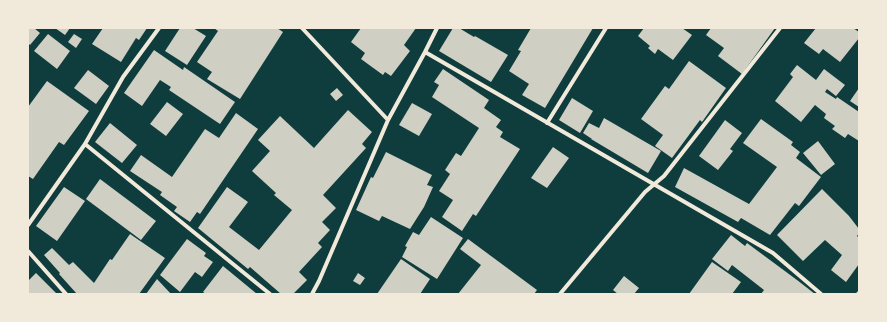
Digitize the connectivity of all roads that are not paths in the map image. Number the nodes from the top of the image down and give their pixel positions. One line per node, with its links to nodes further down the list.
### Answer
1 (159, 28): 9 (street)
2 (302, 28): 7 (street)
3 (437, 28): 6 (street)
4 (606, 28): 8 (street)
5 (780, 28): 10 (street)
6 (425, 52): 7 (street); 8 (street)
7 (388, 120): 15 (street)
8 (547, 123): 10 (street)
9 (85, 144): 11 (street); 14 (street)
10 (654, 185): 16 (street); 17 (street)
11 (28, 225)
12 (28, 251): 13 (street)
13 (66, 294)
14 (270, 294)
15 (312, 294)
16 (560, 294)
17 (821, 294)

